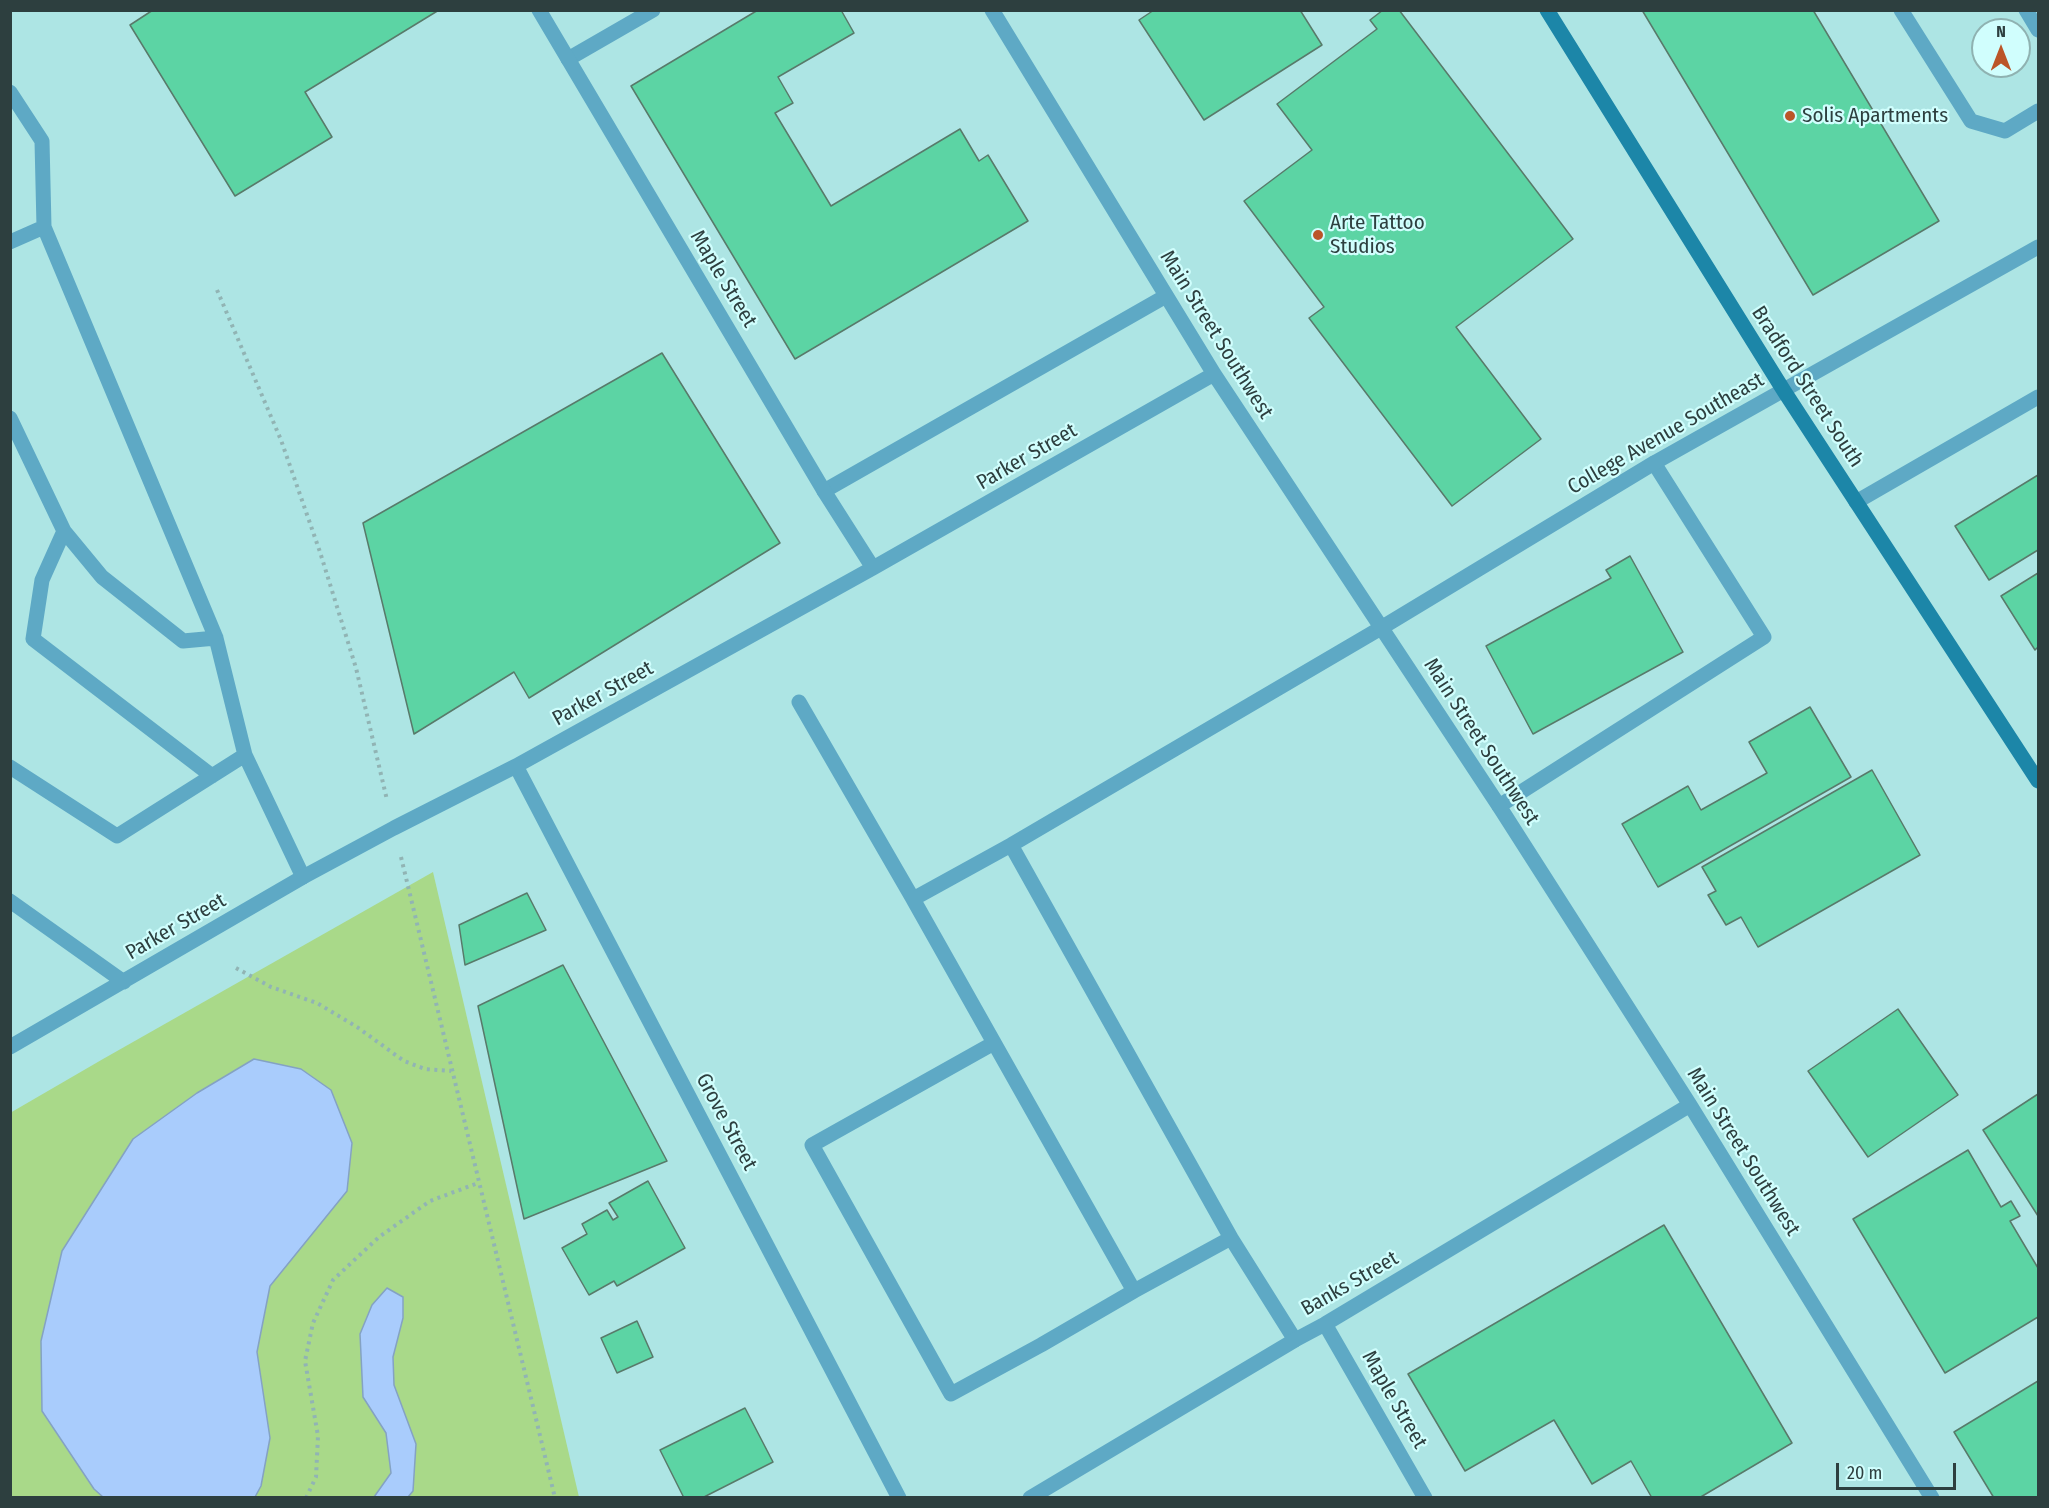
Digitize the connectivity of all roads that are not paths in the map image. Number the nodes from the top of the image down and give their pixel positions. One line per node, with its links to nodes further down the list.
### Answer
1 (539, 10): 8 (street, Maple Street)
2 (653, 10): 8 (street)
3 (992, 10): 14 (street, Main Street Southwest)
4 (1547, 10): 16 (street, Bradford Street South)
5 (1901, 10): 10 (street)
6 (2026, 10): 7 (street)
7 (2038, 30)
8 (568, 59): 20 (street, Maple Street)
9 (10, 92): 11 (street)
10 (2038, 111)
11 (45, 227): 12 (street); 25 (street)
12 (10, 242)
13 (2038, 247): 16 (street, College Avenue Southeast)
14 (1166, 296): 15 (street, Main Street Southwest); 20 (street)
15 (1214, 374): 23 (street, Parker Street); 24 (street, Main Street Southwest)
16 (1784, 391): 19 (street, College Avenue Southeast); 21 (street, Bradford Street South)
17 (2038, 397): 21 (street)
18 (10, 418): 22 (street)
19 (1654, 463): 24 (street, College Avenue Southeast); 32 (street)
20 (824, 491): 23 (street, Maple Street)
21 (1856, 502): 31 (street, Bradford Street South)
22 (64, 531): 25 (street); 30 (street)
23 (873, 568): 28 (street, Parker Street)
24 (1381, 628): 32 (street, Main Street Southwest); 33 (street, College Avenue Southeast)
25 (216, 638): 27 (street)
26 (799, 702): 35 (street)
27 (245, 755): 30 (street); 34 (street)
28 (516, 766): 34 (street, Parker Street); 45 (street, Grove Street)
29 (10, 767): 30 (street)
30 (212, 776)
31 (2038, 781)
32 (1499, 806): 40 (street, Main Street Southwest)
33 (1011, 845): 35 (street, College Avenue Southeast); 41 (street)
34 (303, 877): 37 (street, Parker Street)
35 (913, 899): 38 (street)
36 (10, 901): 37 (street)
37 (124, 982): 39 (street, Parker Street)
38 (994, 1043): 42 (street); 42 (street)
39 (10, 1047)
40 (1690, 1105): 43 (street, Banks Street); 48 (street, Main Street Southwest)
41 (1231, 1238): 42 (street); 44 (street)
42 (1134, 1291)
43 (1325, 1324): 44 (street, Banks Street); 47 (street, Maple Street)
44 (1295, 1340): 46 (street, Banks Street)
45 (899, 1497)
46 (1030, 1497)
47 (1425, 1497)
48 (1932, 1497)

